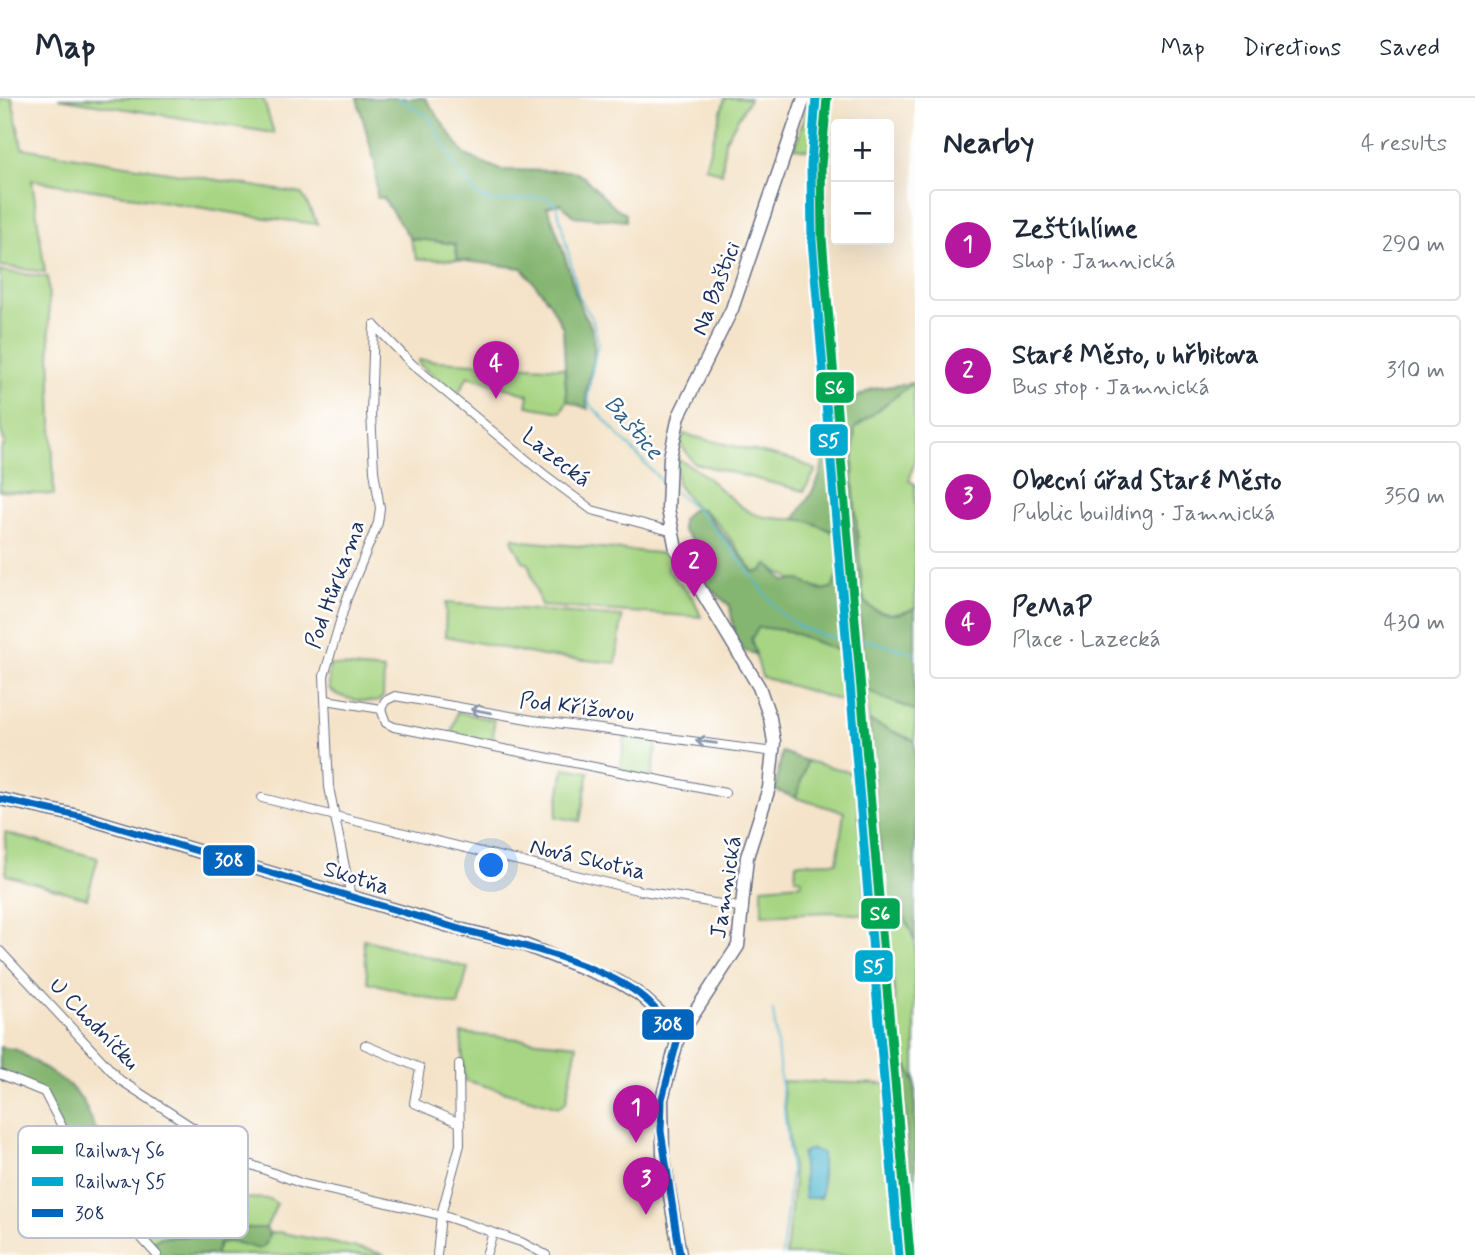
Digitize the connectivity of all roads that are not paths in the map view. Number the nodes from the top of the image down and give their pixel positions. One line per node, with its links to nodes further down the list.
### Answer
1 (804, 98): 3 (main road, Na Baštici)
2 (374, 324): 4 (street, Lazecká); 5 (street, Pod Hůrkama)
3 (668, 492): 4 (main road, Jamnická)
4 (670, 531): 7 (main road, Jamnická)
5 (326, 700): 6 (street, Pod Křížovou); 11 (street, Pod Hůrkama)
6 (381, 709): 7 (street, Pod Křížovou, one-way to 6); 8 (street)
7 (774, 752): 13 (main road, Jamnická)
8 (725, 793)
9 (262, 798): 11 (street, Nová Skotňa)
10 (0, 799): 12 (main road, Skotňa)
11 (333, 813): 12 (street, Pod Hůrkama); 13 (street, Nová Skotňa)
12 (351, 897): 15 (main road, Skotňa)
13 (744, 908): 15 (main road, Jamnická)
14 (0, 951): 21 (street, U Chodníčku)
15 (678, 1038): 30 (main road, Jamnická)
16 (365, 1045): 19 (street)
17 (459, 1064): 19 (street)
18 (0, 1074): 20 (street)
19 (460, 1124): 23 (street)
20 (62, 1126)
21 (190, 1126)
22 (248, 1164): 23 (street, U Chodníčku)
23 (441, 1215): 24 (street, U Chodníčku); 27 (street)
24 (493, 1233): 28 (street); 29 (street, U Chodníčku)
25 (141, 1238): 26 (street)
26 (156, 1255)
27 (437, 1255)
28 (486, 1255)
29 (546, 1255)
30 (680, 1255)

